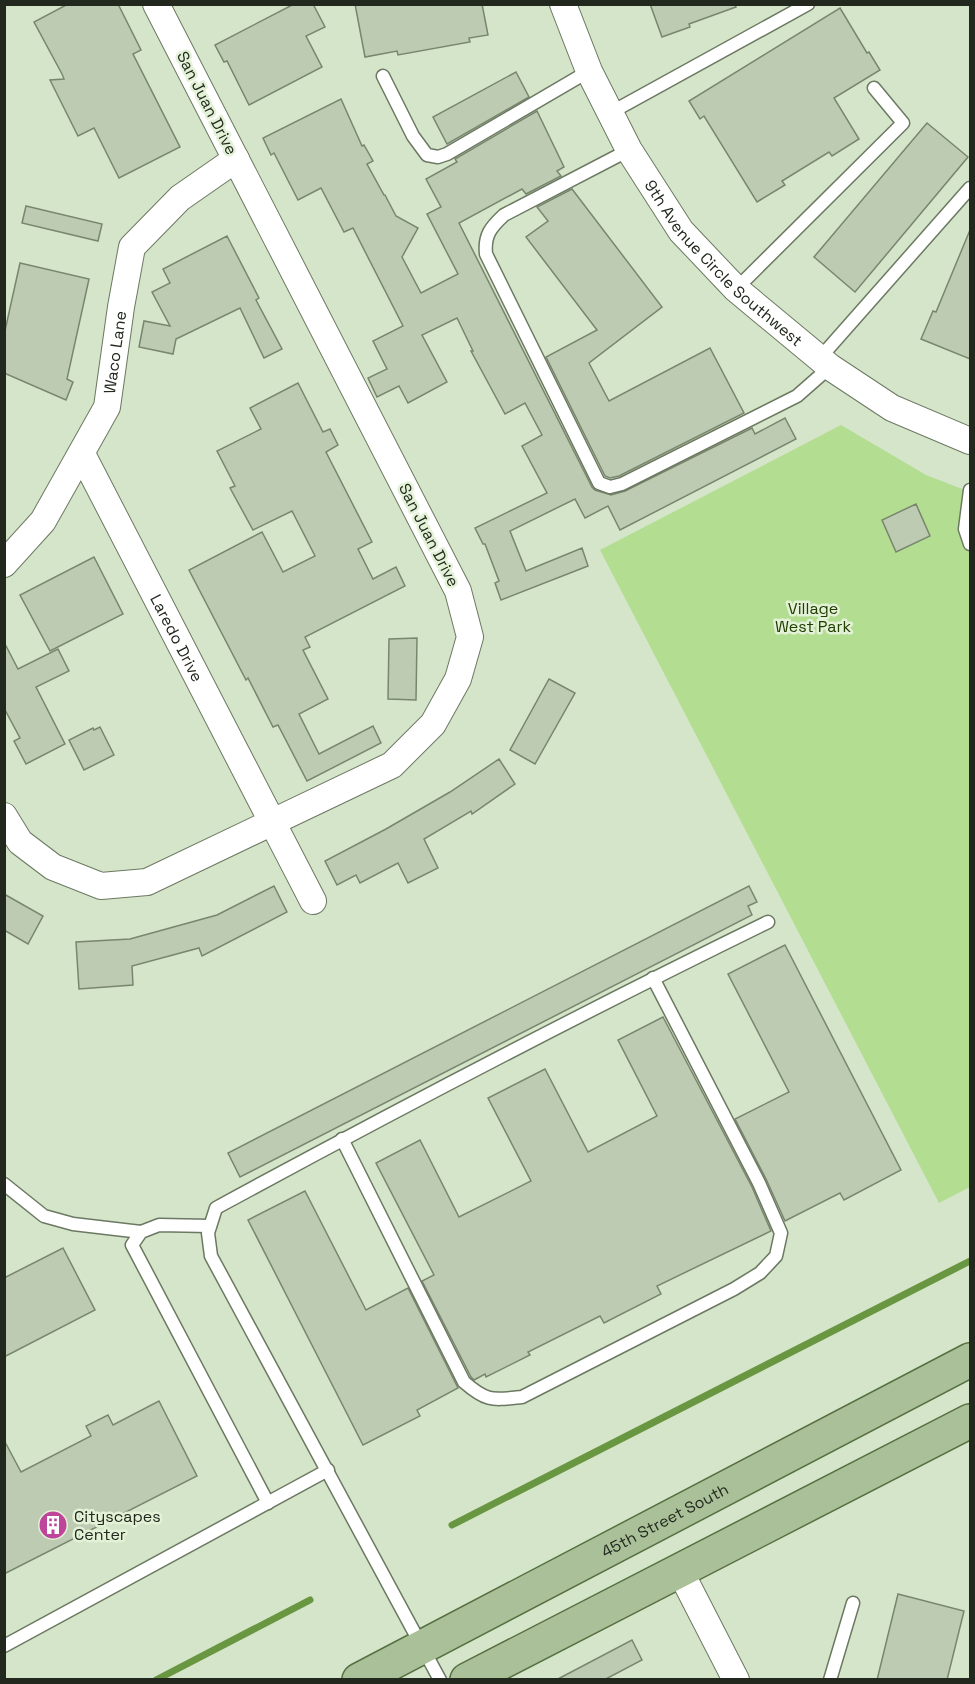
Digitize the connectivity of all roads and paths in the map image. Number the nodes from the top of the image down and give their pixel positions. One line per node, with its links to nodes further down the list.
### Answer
1 (156, 4): 9 (street, San Juan Drive)
2 (563, 4): 4 (street, 9th Avenue Circle Southwest)
3 (808, 4): 7 (lane)
4 (589, 71): 5 (lane); 7 (street, 9th Avenue Circle Southwest)
5 (383, 76)
6 (874, 88): 11 (lane)
7 (610, 113): 8 (street, 9th Avenue Circle Southwest)
8 (629, 150): 11 (street, 9th Avenue Circle Southwest); 12 (lane)
9 (236, 159): 14 (street, Waco Lane); 19 (street, San Juan Drive)
10 (970, 188): 12 (lane)
11 (736, 289): 12 (street, 9th Avenue Circle Southwest)
12 (824, 363): 13 (street, 9th Avenue Circle Southwest)
13 (970, 441)
14 (82, 454): 17 (street, Waco Lane); 19 (street, Laredo Drive)
15 (970, 489): 16 (lane)
16 (970, 544)
17 (4, 564)
18 (4, 816): 19 (street, San Juan Drive)
19 (273, 822): 20 (street, Laredo Drive)
20 (313, 901)
21 (768, 922): 22 (lane)
22 (653, 978): 23 (lane); 23 (lane)
23 (342, 1139): 25 (lane)
24 (4, 1184): 26 (lane)
25 (210, 1226): 26 (lane); 29 (lane)
26 (141, 1232): 30 (lane)
27 (970, 1360): 34 (main road, 45th Street South)
28 (970, 1420): 31 (main road)
29 (328, 1470): 30 (lane); 34 (lane)
30 (268, 1503): 33 (lane)
31 (679, 1569): 37 (main road); 38 (street)
32 (853, 1604): 39 (lane)
33 (4, 1646)
34 (423, 1646): 35 (main road, 45th Street South); 36 (lane)
35 (359, 1680)
36 (440, 1680)
37 (467, 1680)
38 (736, 1680)
39 (830, 1680)

